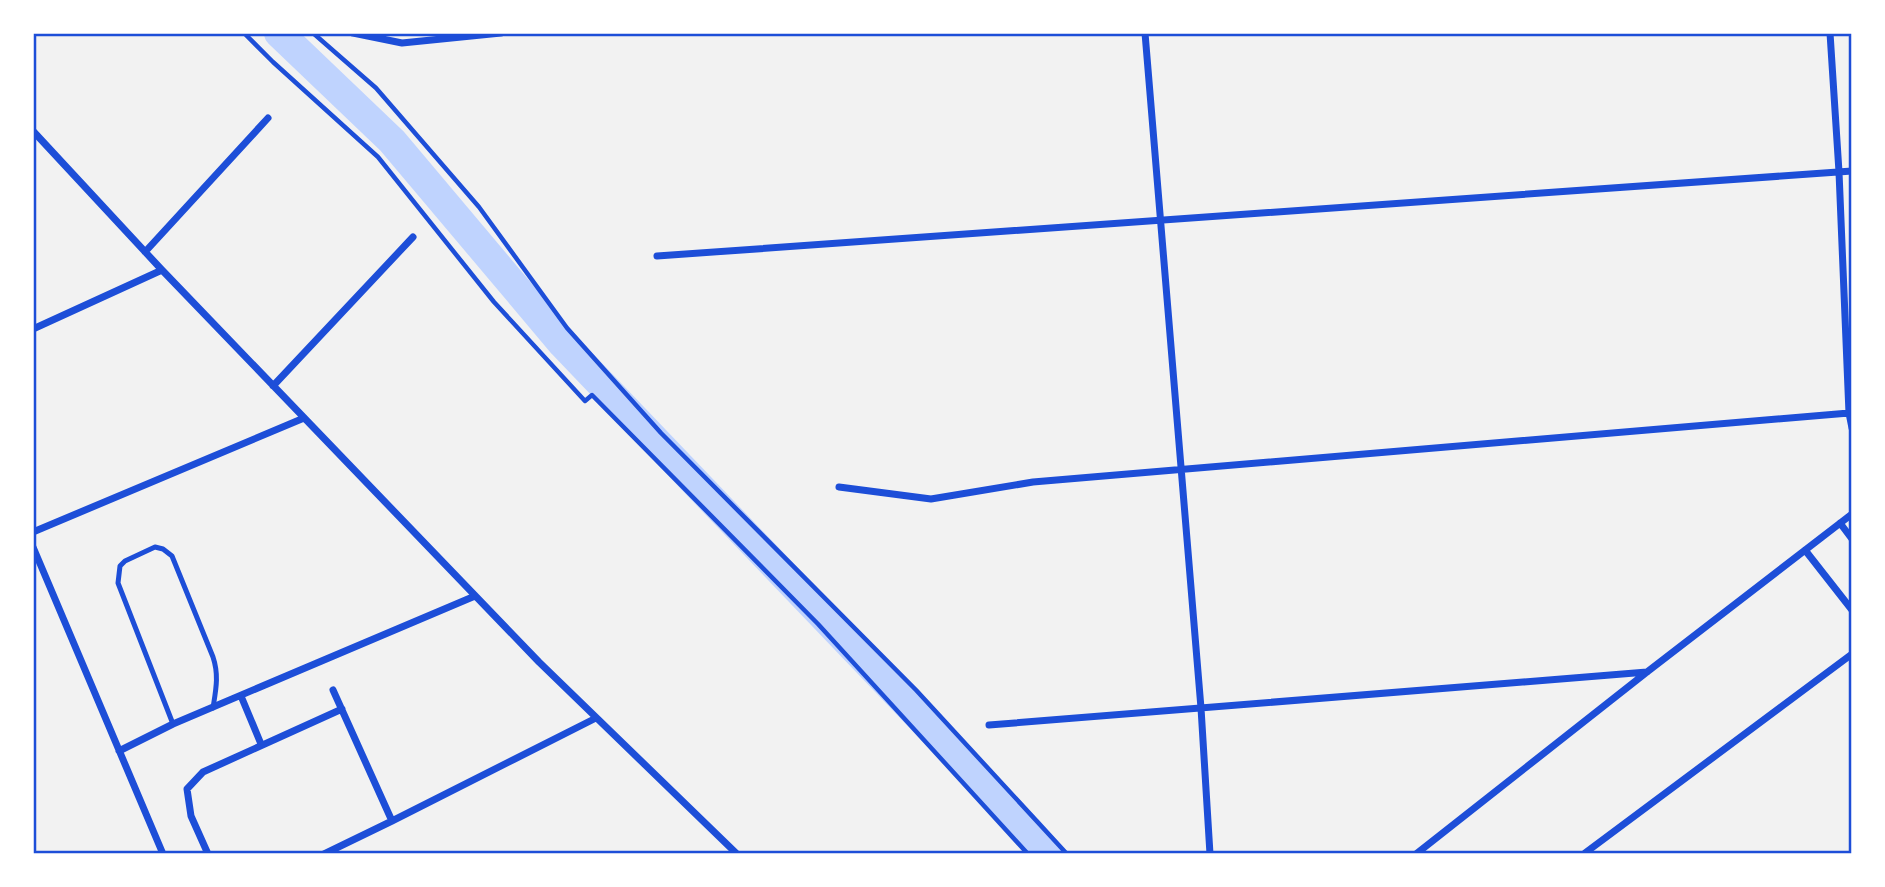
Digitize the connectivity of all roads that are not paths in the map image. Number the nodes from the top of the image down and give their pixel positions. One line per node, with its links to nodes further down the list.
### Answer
1 (353, 33): 2 (street)
2 (500, 33)
3 (1145, 33): 9 (street)
4 (1830, 33): 8 (street)
5 (268, 118): 11 (street)
6 (33, 131): 11 (street)
7 (1852, 171): 8 (street)
8 (1839, 172): 9 (street); 16 (street)
9 (1160, 220): 12 (street); 19 (street)
10 (413, 237): 15 (street)
11 (145, 253): 13 (street)
12 (657, 256)
13 (162, 270): 14 (street); 15 (street)
14 (33, 329)
15 (274, 386): 17 (street)
16 (1849, 413): 18 (street); 19 (street)
17 (304, 418): 23 (street); 27 (street)
18 (1852, 428)
19 (1181, 470): 20 (street); 34 (street)
20 (839, 487)
21 (1852, 514): 22 (street)
22 (1840, 523): 24 (street); 26 (street)
23 (33, 532)
24 (1852, 538)
25 (33, 547): 40 (street)
26 (1805, 550): 28 (street); 30 (street)
27 (475, 596): 32 (street); 36 (street)
28 (1852, 610)
29 (1852, 654): 42 (street)
30 (1647, 672): 34 (street); 48 (street)
31 (333, 690): 35 (street)
32 (241, 696): 33 (street); 39 (street)
33 (213, 708): 37 (street); 37 (lane)
34 (1201, 708): 38 (street); 47 (street)
35 (342, 709): 39 (street); 41 (street)
36 (596, 718): 41 (street); 46 (street)
37 (173, 724): 40 (street)
38 (989, 725)
39 (261, 744): 44 (street)
40 (119, 751): 43 (street)
41 (392, 821): 45 (street)
42 (1585, 853)
43 (163, 854)
44 (208, 854)
45 (324, 854)
46 (737, 854)
47 (1210, 854)
48 (1416, 854)

